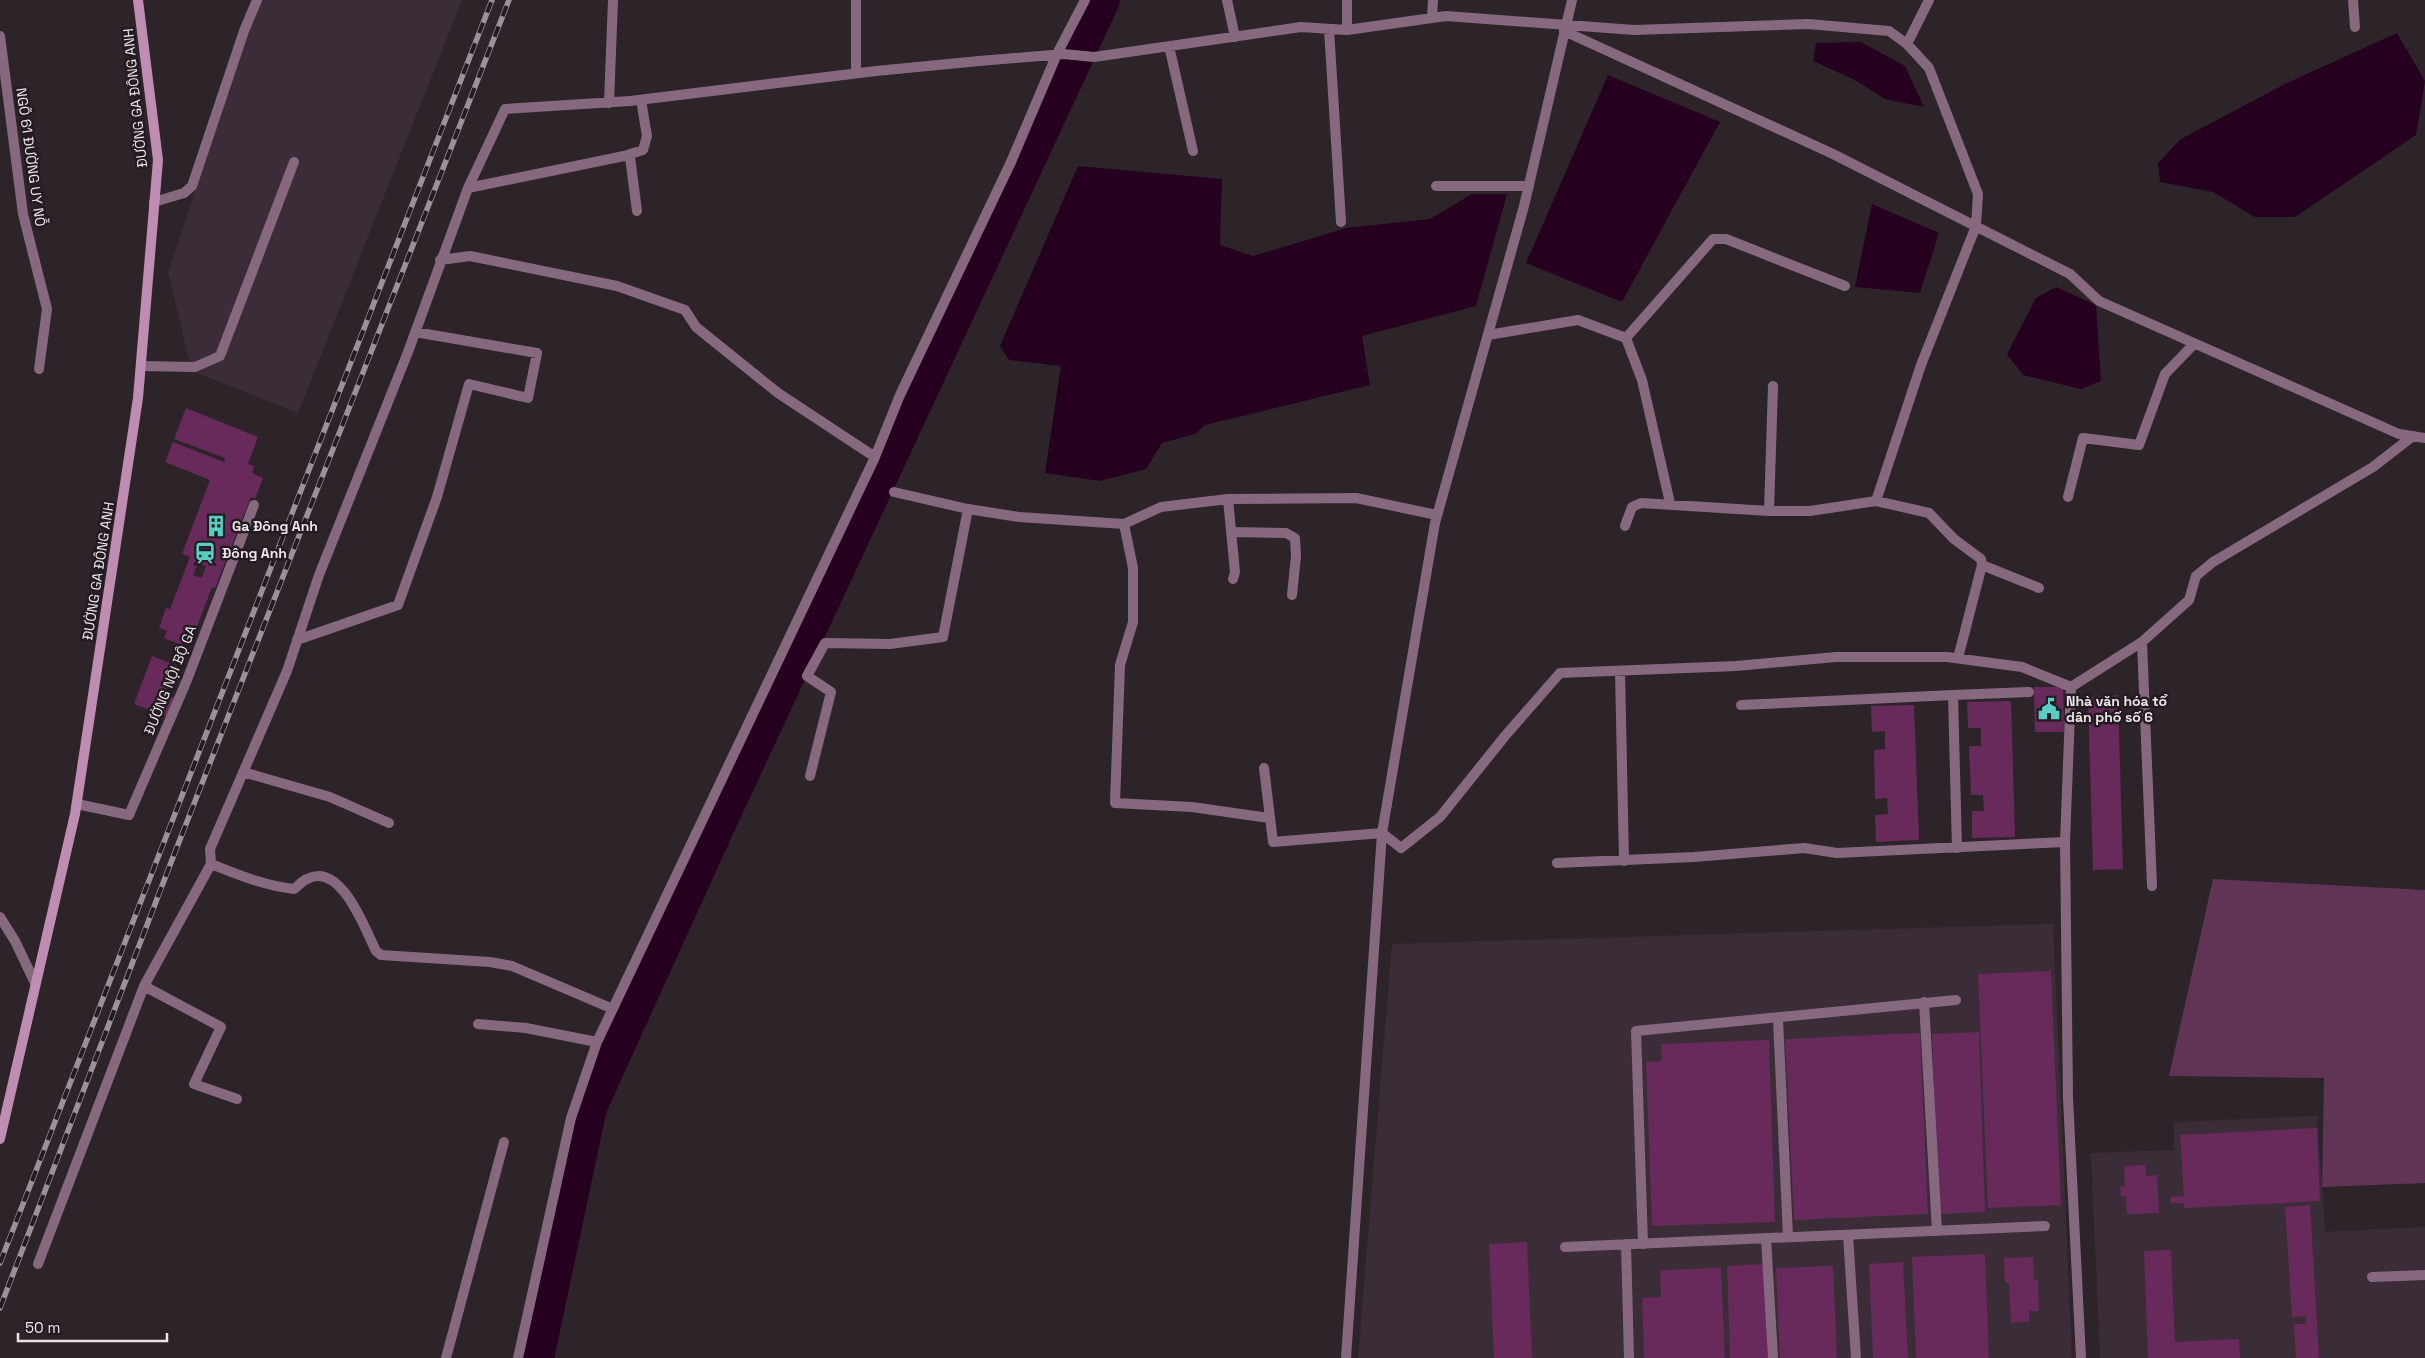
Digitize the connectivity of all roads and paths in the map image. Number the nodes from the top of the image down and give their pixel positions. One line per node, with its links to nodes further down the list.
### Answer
1 (138, 0): 31 (street, ĐƯỜNG GA ĐÔNG ANH)
2 (257, 0): 31 (street)
3 (614, 0): 24 (street)
4 (856, 0): 22 (street)
5 (1085, 0): 21 (street)
6 (1227, 0): 18 (street)
7 (1347, 0): 16 (street)
8 (1433, 0): 12 (street)
9 (1572, 0): 14 (street)
10 (1930, 0): 19 (street)
11 (2353, 0): 13 (street)
12 (1432, 18): 14 (street); 16 (street)
13 (2355, 27)
14 (1565, 28): 19 (street); 29 (street); 34 (street)
15 (1329, 29): 16 (street); 18 (street); 33 (street)
16 (1347, 30)
17 (0, 36): 42 (street, NGÕ 61 ĐƯỜNG UY NỖ)
18 (1235, 37): 20 (street)
19 (1907, 44): 34 (street)
20 (1168, 46): 21 (street); 25 (street)
21 (1060, 54): 22 (street); 46 (street)
22 (856, 73): 23 (street)
23 (642, 100): 24 (street); 26 (street)
24 (609, 103): 30 (street)
25 (1193, 150)
26 (624, 156): 30 (street); 32 (street)
27 (294, 162): 41 (street)
28 (1436, 186): 29 (street)
29 (1529, 186): 38 (street)
30 (468, 188): 35 (street)
31 (154, 202): 41 (street, ĐƯỜNG GA ĐÔNG ANH)
32 (637, 211)
33 (1341, 222)
34 (1976, 226): 40 (street); 50 (street)
35 (440, 260): 37 (street); 46 (street)
36 (1845, 286): 39 (street)
37 (415, 332): 63 (street); 63 (street)
38 (1488, 335): 39 (street); 55 (street)
39 (1626, 338): 51 (street)
40 (2194, 344): 44 (street); 48 (street)
41 (141, 366): 74 (street, ĐƯỜNG GA ĐÔNG ANH)
42 (39, 369)
43 (1773, 386): 54 (street)
44 (2413, 436): 45 (street); 64 (street)
45 (2425, 438)
46 (875, 457): 89 (street)
47 (894, 492): 53 (street)
48 (2068, 497)
49 (1228, 499): 55 (street); 56 (street); 58 (street)
50 (1876, 501): 54 (street); 59 (street)
51 (1670, 503): 54 (street); 57 (street)
52 (254, 505): 74 (street, ĐƯỜNG NỘI BỘ GA)
53 (968, 509): 56 (street); 73 (street)
54 (1769, 511)
55 (1437, 515): 77 (street)
56 (1124, 524): 75 (street)
57 (1625, 526)
58 (1231, 532): 60 (street); 62 (street)
59 (1982, 565): 61 (street); 65 (street)
60 (1233, 579)
61 (2039, 588)
62 (1292, 595)
63 (297, 640): 72 (street)
64 (2142, 642): 67 (street); 83 (street)
65 (1958, 658): 66 (street); 67 (street)
66 (1620, 671): 77 (street); 80 (street)
67 (2071, 687): 78 (street)
68 (2029, 692): 69 (street)
69 (1953, 695): 70 (street); 79 (street)
70 (1741, 705)
71 (1264, 768): 75 (street)
72 (243, 772): 76 (street); 82 (street)
73 (810, 776)
74 (77, 804): 85 (street, ĐƯỜNG GA ĐÔNG ANH)
75 (1269, 818): 77 (street)
76 (389, 823)
77 (1382, 833): 109 (street)
78 (2064, 842): 79 (street); 113 (street)
79 (1957, 848): 80 (street)
80 (1624, 860): 81 (street)
81 (1557, 863)
82 (212, 864): 86 (street); 89 (street)
83 (2152, 886)
84 (0, 917): 85 (street)
85 (35, 983): 94 (street, ĐƯỜNG GA ĐÔNG ANH)
86 (144, 986): 93 (street); 104 (street)
87 (1956, 1000): 88 (street)
88 (1924, 1002): 90 (street); 97 (street)
89 (613, 1009): 92 (street)
90 (1778, 1019): 99 (street); 102 (street)
91 (478, 1024): 92 (street)
92 (597, 1042): 108 (street)
93 (236, 1099)
94 (0, 1139)
95 (504, 1142): 107 (street)
96 (2045, 1226): 97 (street)
97 (1937, 1231): 98 (street)
98 (1848, 1235): 99 (street); 112 (street)
99 (1788, 1237): 100 (street)
100 (1766, 1238): 102 (street); 111 (street)
101 (1626, 1244): 102 (street); 103 (street); 110 (street)
102 (1643, 1244)
103 (1565, 1247)
104 (38, 1264)
105 (2425, 1275): 106 (street)
106 (2372, 1277)
107 (446, 1358)
108 (518, 1358)
109 (1346, 1358)
110 (1629, 1358)
111 (1773, 1358)
112 (1856, 1358)
113 (2081, 1358)

